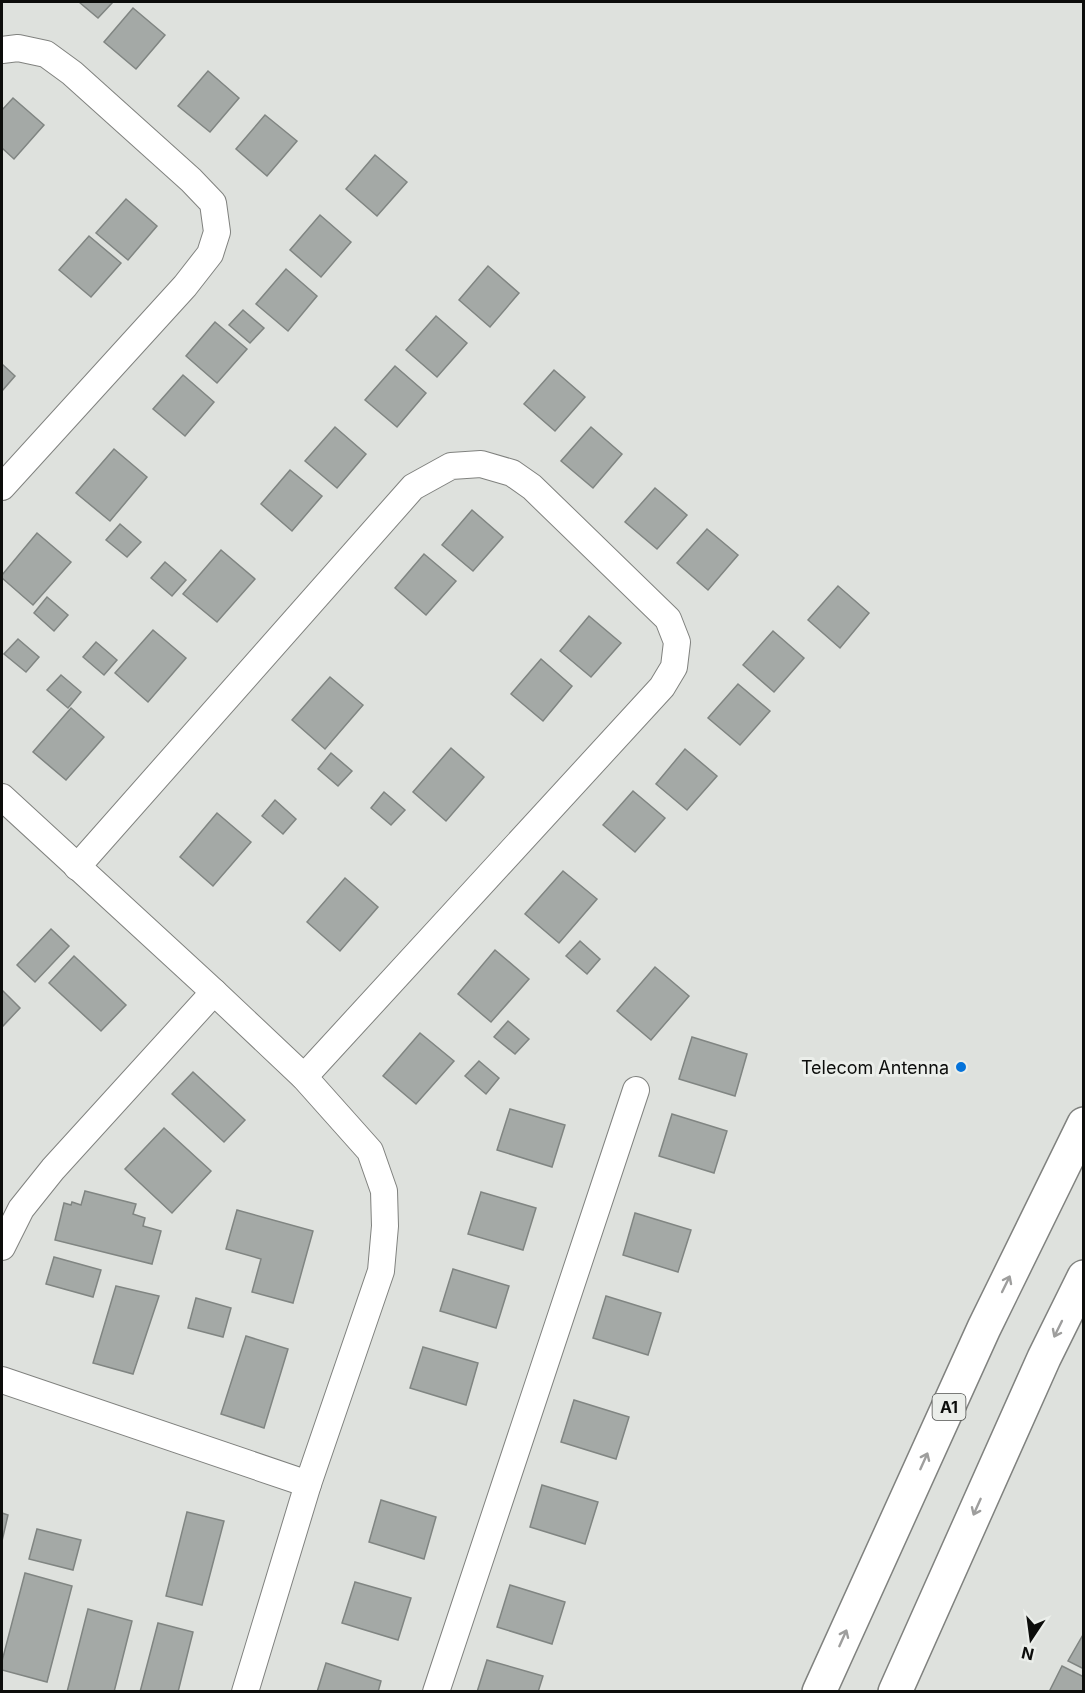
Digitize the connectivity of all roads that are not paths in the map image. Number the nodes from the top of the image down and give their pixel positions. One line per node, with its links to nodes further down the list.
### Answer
1 (2, 51): 2 (street)
2 (2, 487)
3 (2, 797): 4 (street)
4 (77, 867): 5 (street); 6 (street)
5 (214, 992): 6 (street); 9 (street)
6 (303, 1077): 12 (street)
7 (636, 1090): 14 (street)
8 (1083, 1124): 15 (highway, A1, one-way to 8)
9 (2, 1247)
10 (1083, 1277): 16 (highway, one-way to 16)
11 (2, 1380): 12 (street)
12 (308, 1484): 13 (street)
13 (245, 1692)
14 (436, 1692)
15 (819, 1692)
16 (895, 1692)

